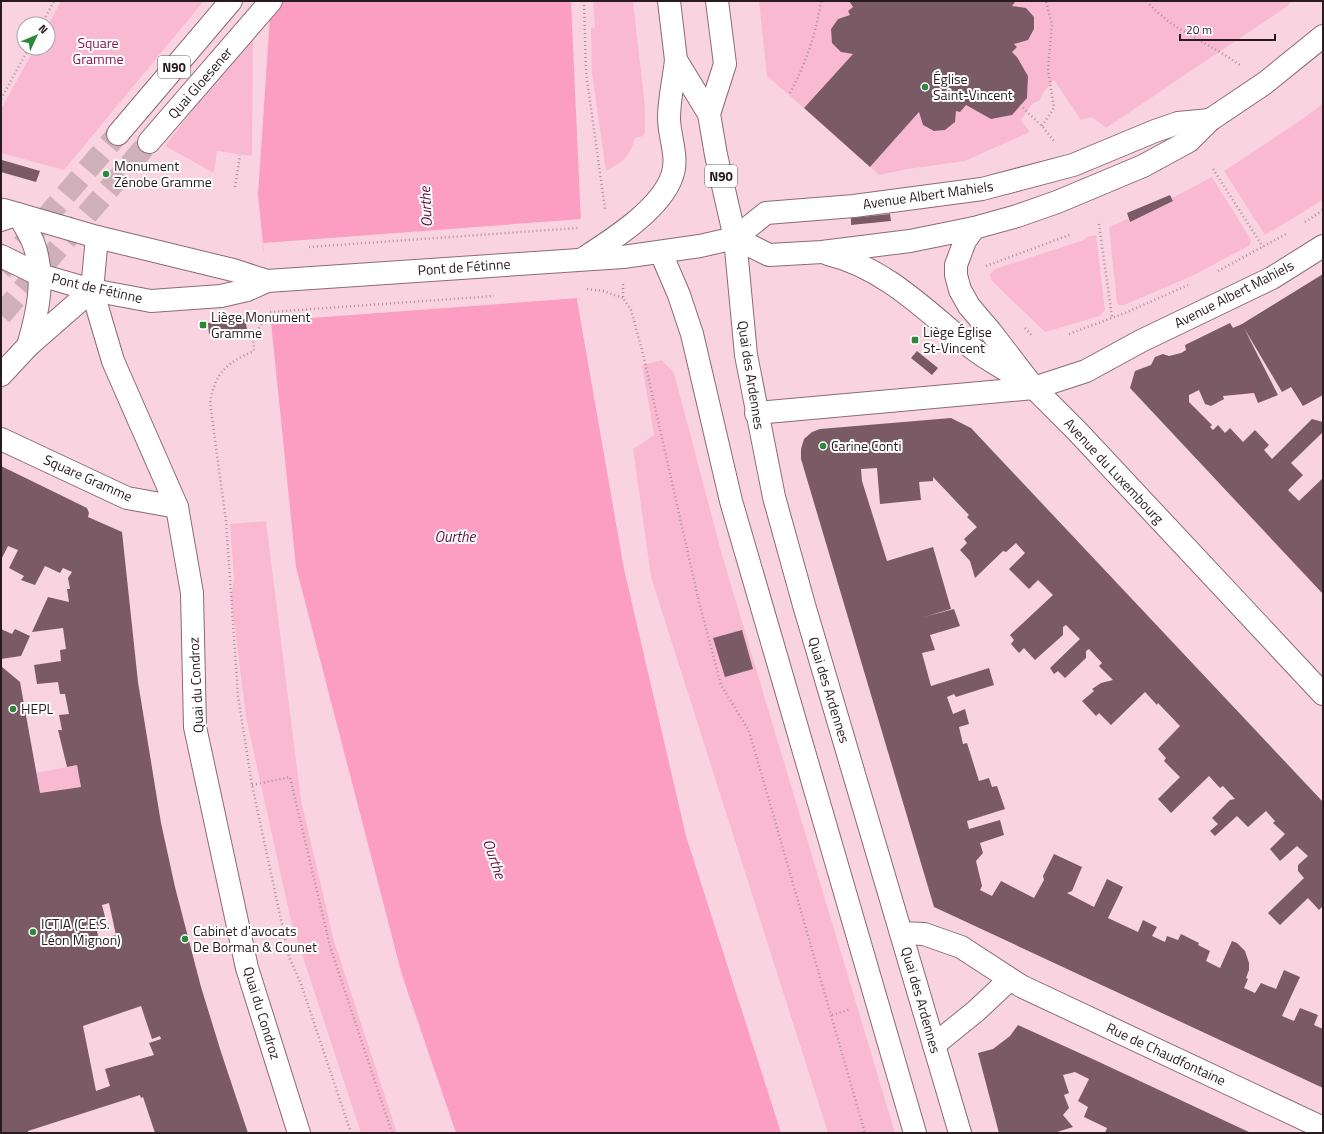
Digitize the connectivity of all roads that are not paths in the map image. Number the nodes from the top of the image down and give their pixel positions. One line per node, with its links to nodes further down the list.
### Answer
1 (231, 1): 9 (street, Quai Gloesener / N90)
2 (271, 1): 10 (street, Quai Gloesener / N90)
3 (669, 1): 6 (street, N90)
4 (717, 1): 7 (street)
5 (1323, 36): 8 (street, Avenue Albert Mahiels)
6 (676, 60): 7 (street, N90); 19 (street)
7 (709, 114): 14 (street, N90)
8 (1210, 120): 12 (street, Avenue Albert Mahiels); 14 (street, Avenue Albert Mahiels)
9 (118, 134)
10 (149, 142)
11 (7, 214): 13 (street, Pont de Fétinne); 20 (street)
12 (974, 228): 16 (street, Avenue Albert Mahiels); 25 (street, Avenue du Luxembourg)
13 (97, 237): 21 (street, Pont de Fétinne); 22 (street)
14 (735, 238): 16 (street, Avenue Albert Mahiels); 17 (street, Pont de Fétinne); 26 (street, Quai des Ardennes)
15 (1323, 246): 25 (street, Avenue Albert Mahiels)
16 (822, 252): 25 (street, Avenue Albert Mahiels)
17 (660, 253): 19 (street, Pont de Fétinne); 35 (street)
18 (1, 256): 20 (street, Pont de Fétinne)
19 (584, 258): 21 (street, Pont de Fétinne)
20 (40, 275): 22 (street, Pont de Fétinne); 23 (street)
21 (267, 281): 22 (street, Pont de Fétinne)
22 (92, 290): 23 (street); 28 (street, Quai du Condroz)
23 (28, 346): 24 (street)
24 (1, 375)
25 (1034, 388): 26 (street, Avenue Albert Mahiels); 29 (street, Avenue du Luxembourg)
26 (756, 413): 30 (street, Quai des Ardennes)
27 (1, 439): 28 (street, Square Gramme)
28 (177, 507): 34 (street, Quai du Condroz)
29 (1323, 694)
30 (901, 933): 31 (street, Rue de Chaudfontaine); 32 (street, Quai des Ardennes)
31 (1009, 980): 32 (street); 33 (street, Rue de Chaudfontaine)
32 (934, 1045): 36 (street, Quai des Ardennes)
33 (1323, 1128)
34 (299, 1133)
35 (915, 1133)
36 (960, 1133)

